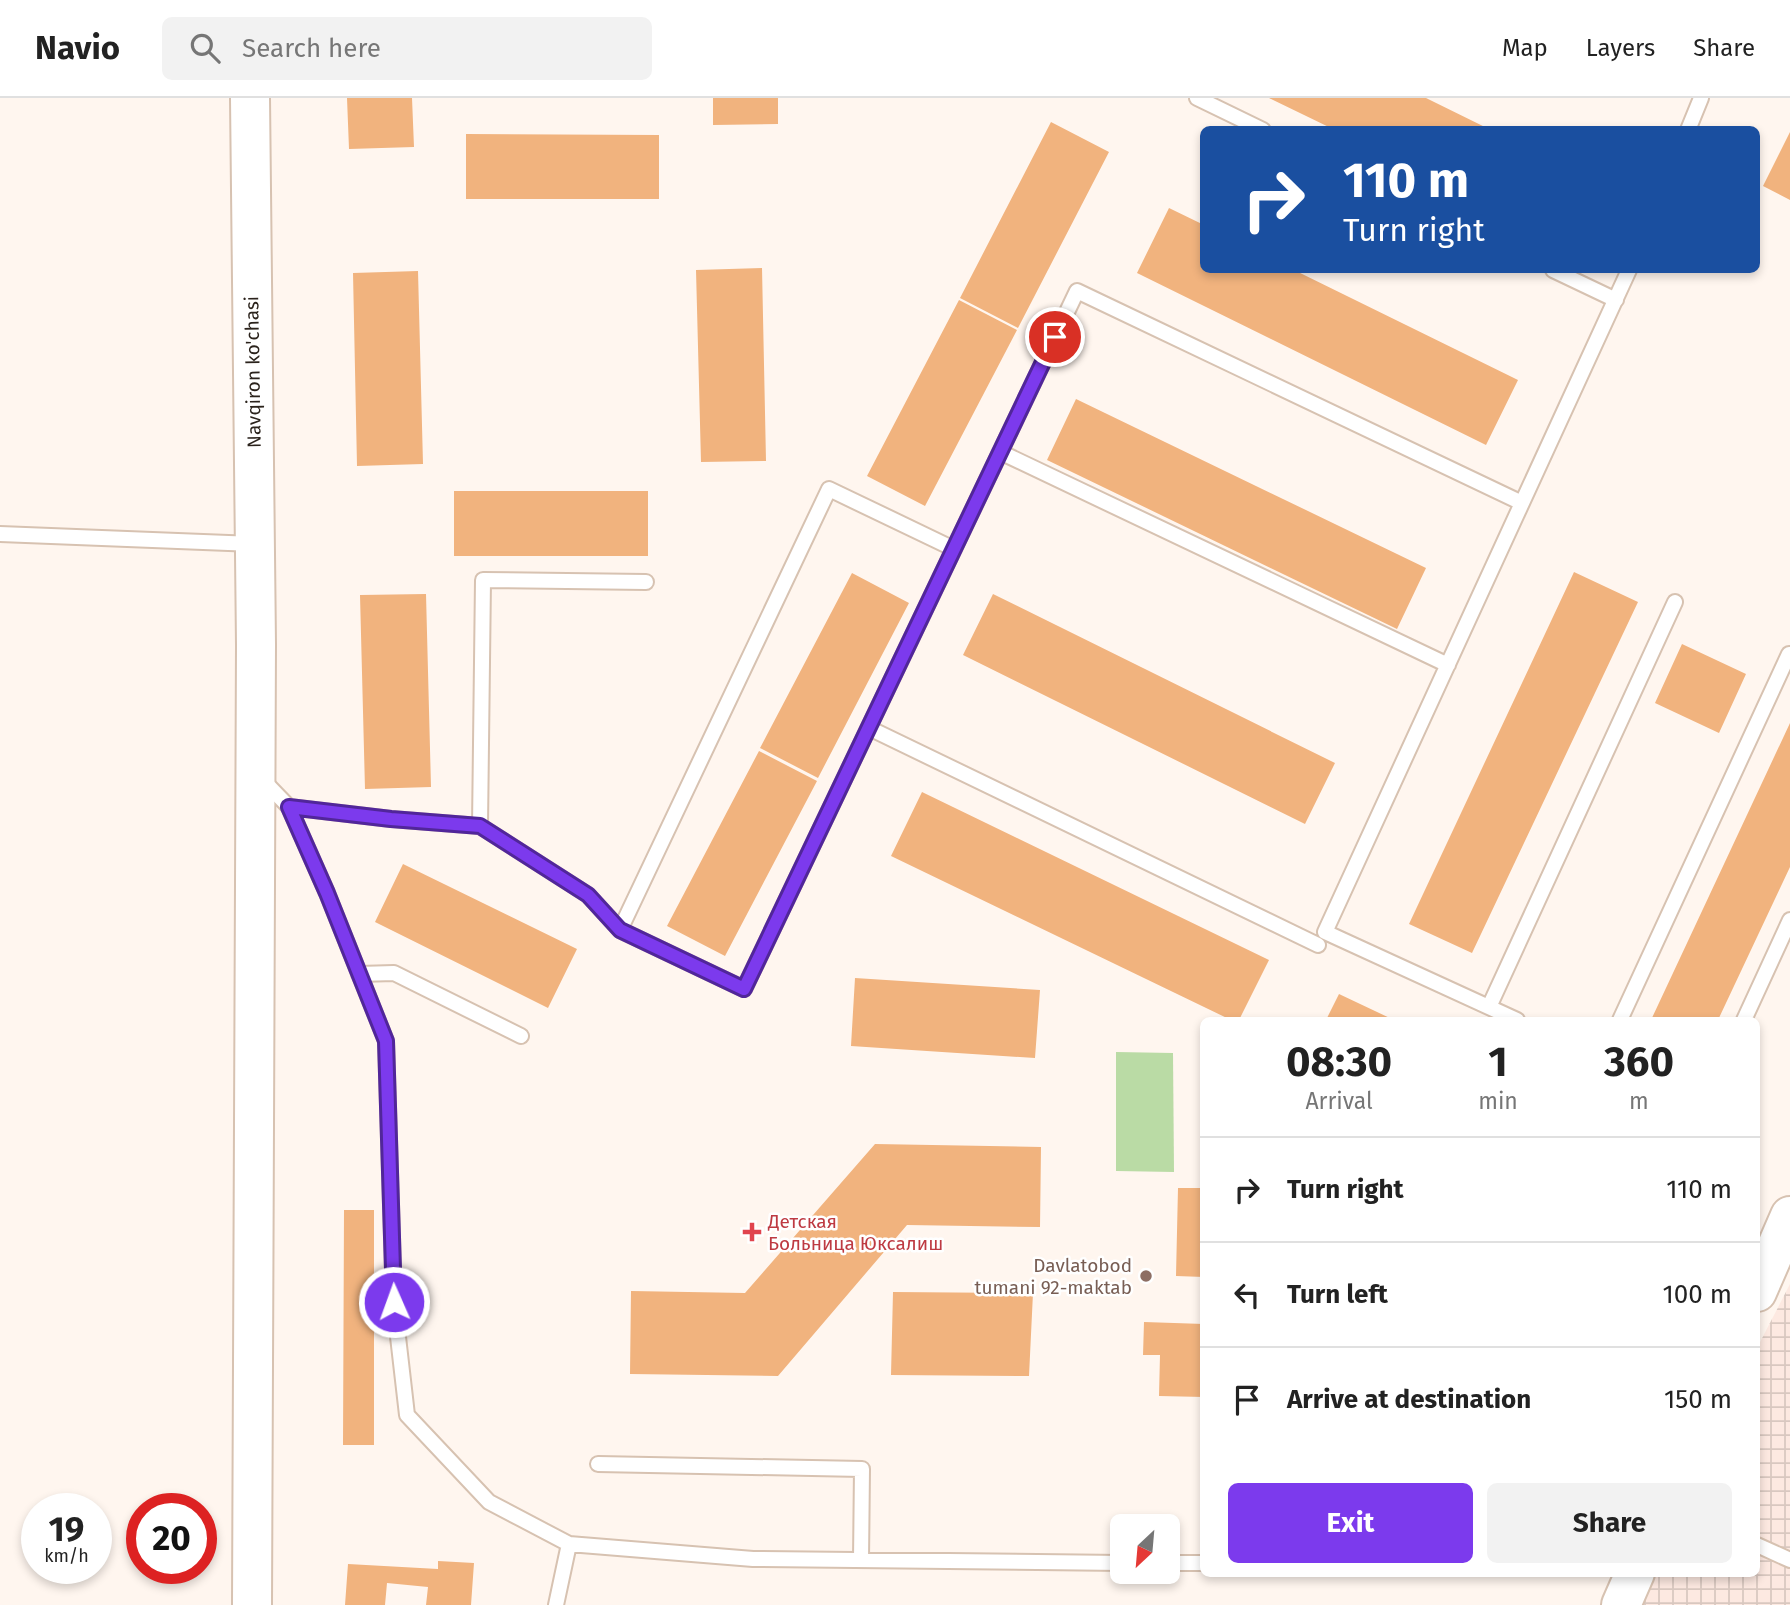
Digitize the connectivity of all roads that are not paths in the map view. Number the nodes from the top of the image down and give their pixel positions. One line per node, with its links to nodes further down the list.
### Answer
1 (250, 98): 12 (main road, Navqiron ko'chasi)
2 (1197, 98): 4 (lane)
3 (1701, 98): 5 (lane)
4 (1255, 126)
5 (1690, 126)
6 (1559, 273): 8 (lane)
7 (1628, 273): 8 (lane)
8 (1616, 300): 10 (lane)
9 (1000, 452): 10 (lane); 13 (lane); 17 (lane)
10 (1522, 503): 17 (lane)
11 (0, 534): 12 (lane)
12 (255, 544): 19 (main road, Navqiron ko'chasi)
13 (954, 549): 18 (lane); 23 (lane)
14 (646, 582): 21 (lane)
15 (1675, 602): 26 (lane)
16 (1789, 654): 28 (lane)
17 (1448, 664): 26 (lane)
18 (869, 728): 23 (lane); 24 (lane)
19 (256, 773): 20 (lane); 42 (main road, Navqiron ko'chasi)
20 (289, 807): 21 (lane); 25 (lane)
21 (480, 826): 23 (lane)
22 (1790, 920): 29 (lane)
23 (620, 930)
24 (1318, 945)
25 (359, 974): 30 (lane); 34 (lane)
26 (1489, 1007): 27 (lane)
27 (1511, 1017)
28 (1621, 1017)
29 (1745, 1017)
30 (521, 1036)
31 (1790, 1216): 32 (main road)
32 (1760, 1285)
33 (598, 1464): 36 (lane)
34 (569, 1545): 36 (lane); 43 (lane)
35 (1760, 1546): 37 (lane)
36 (861, 1560): 38 (lane)
37 (1790, 1560)
38 (1110, 1563)
39 (1180, 1563): 40 (lane)
40 (1200, 1563)
41 (1633, 1577): 44 (main road)
42 (252, 1605)
43 (556, 1605)
44 (1621, 1605)

